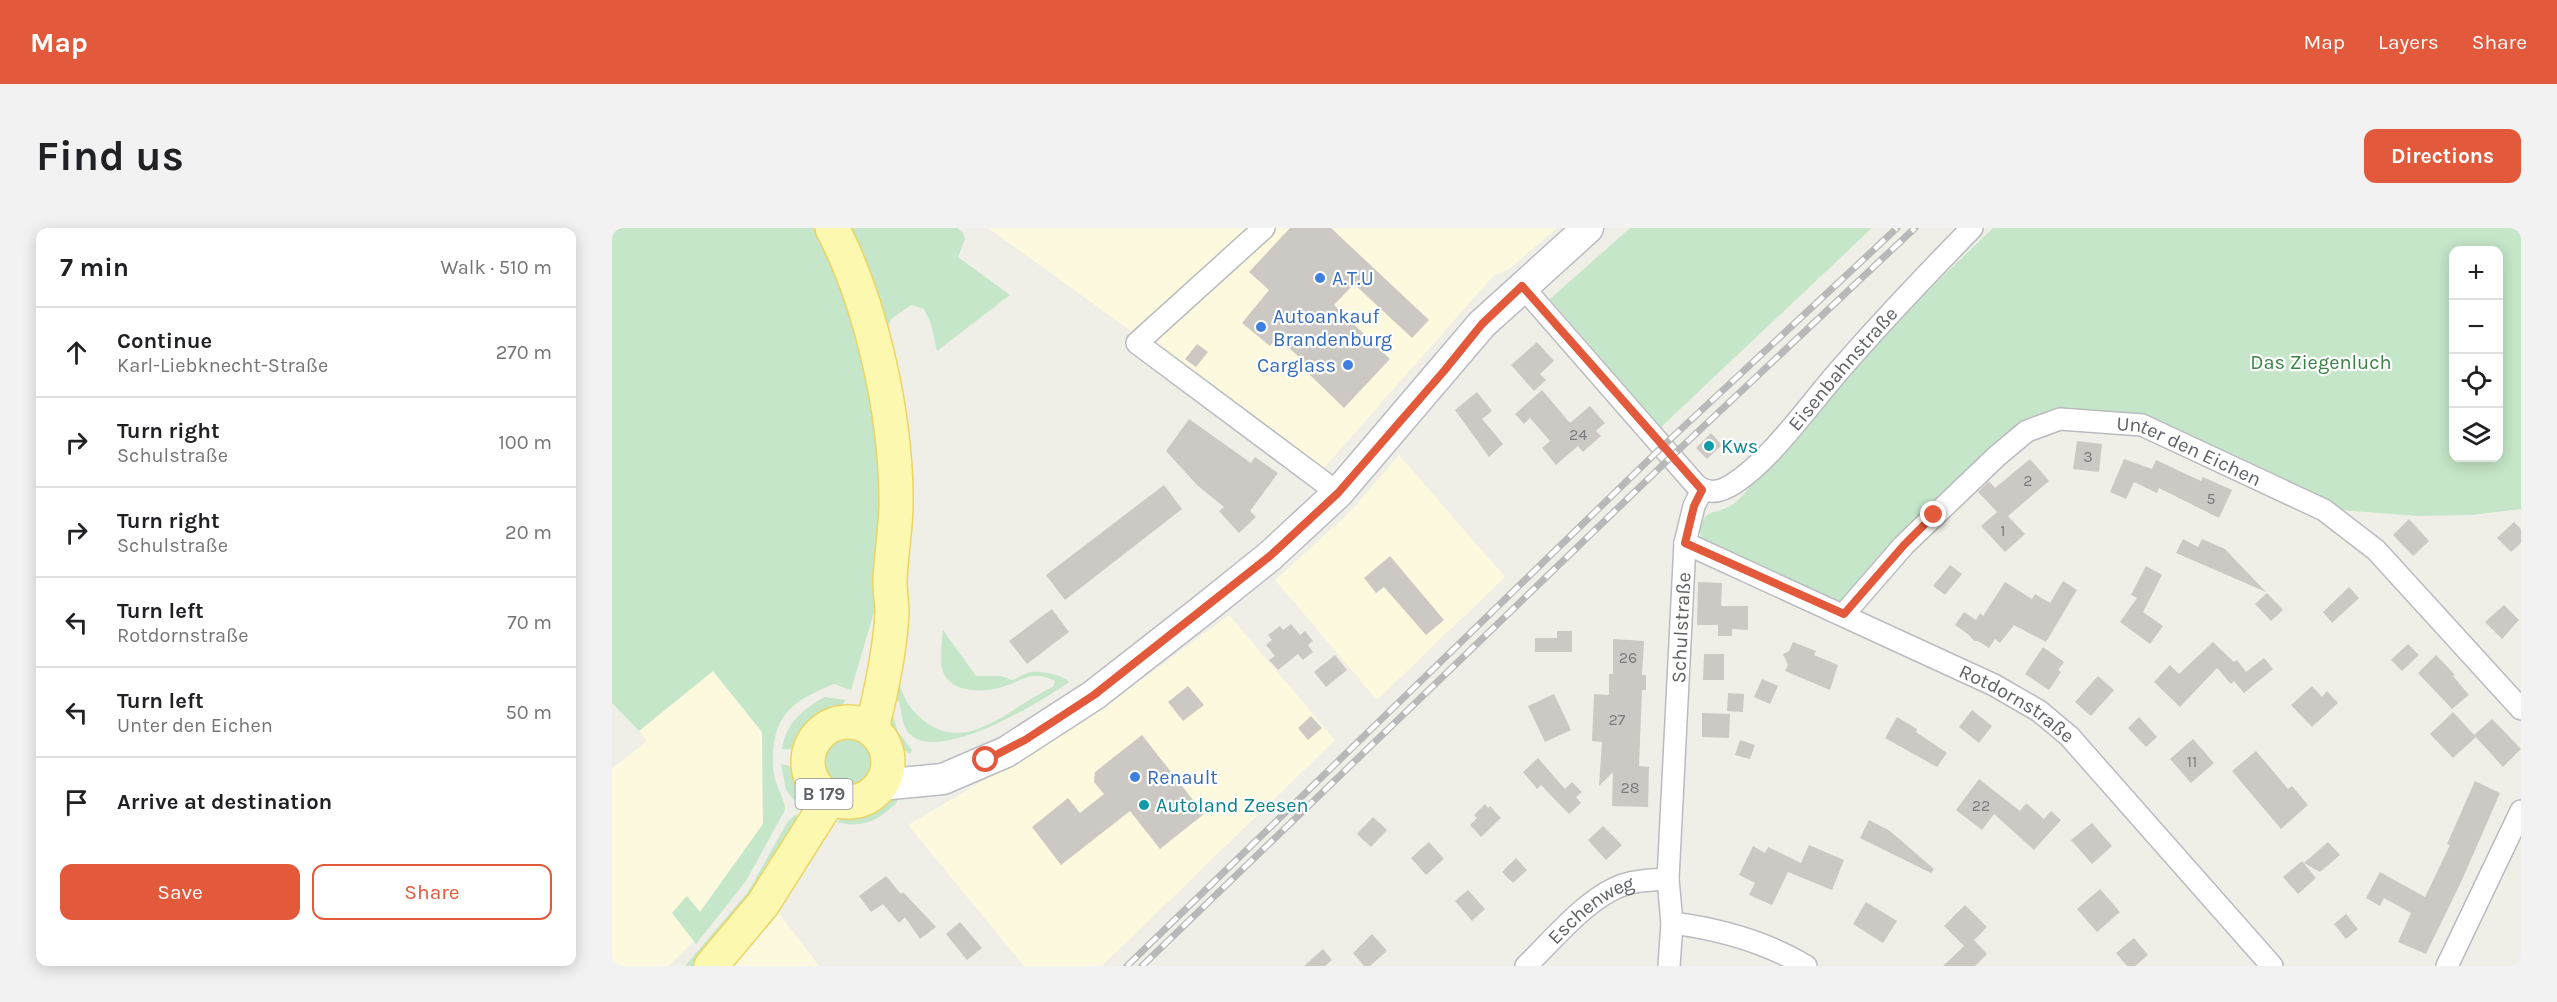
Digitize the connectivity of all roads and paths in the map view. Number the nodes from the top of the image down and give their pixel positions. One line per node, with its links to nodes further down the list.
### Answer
1 (832, 228): 11 (main road)
2 (1264, 228): 7 (street)
3 (1588, 228): 5 (street)
4 (1972, 228): 6 (street, Eisenbahnstraße)
5 (1522, 286): 6 (street); 7 (street)
6 (1702, 490): 8 (street, Schulstraße)
7 (1338, 493): 12 (street)
8 (1685, 543): 9 (street, Rotdornstraße); 15 (street, Schulstraße)
9 (1844, 614): 10 (street, Unter den Eichen); 21 (street, Rotdornstraße)
10 (2521, 709)
11 (861, 726): 12 (main road); 13 (main road, B 179)
12 (884, 775): 13 (main road, B 179)
13 (830, 798): 17 (main road, B 179)
14 (2521, 811): 22 (street)
15 (1668, 879): 16 (street, Schulstraße); 18 (street, Eschenweg)
16 (1672, 923): 19 (street, Schulstraße); 20 (street)
17 (711, 966)
18 (1526, 966)
19 (1669, 966)
20 (1806, 966)
21 (2272, 966)
22 (2447, 966)

